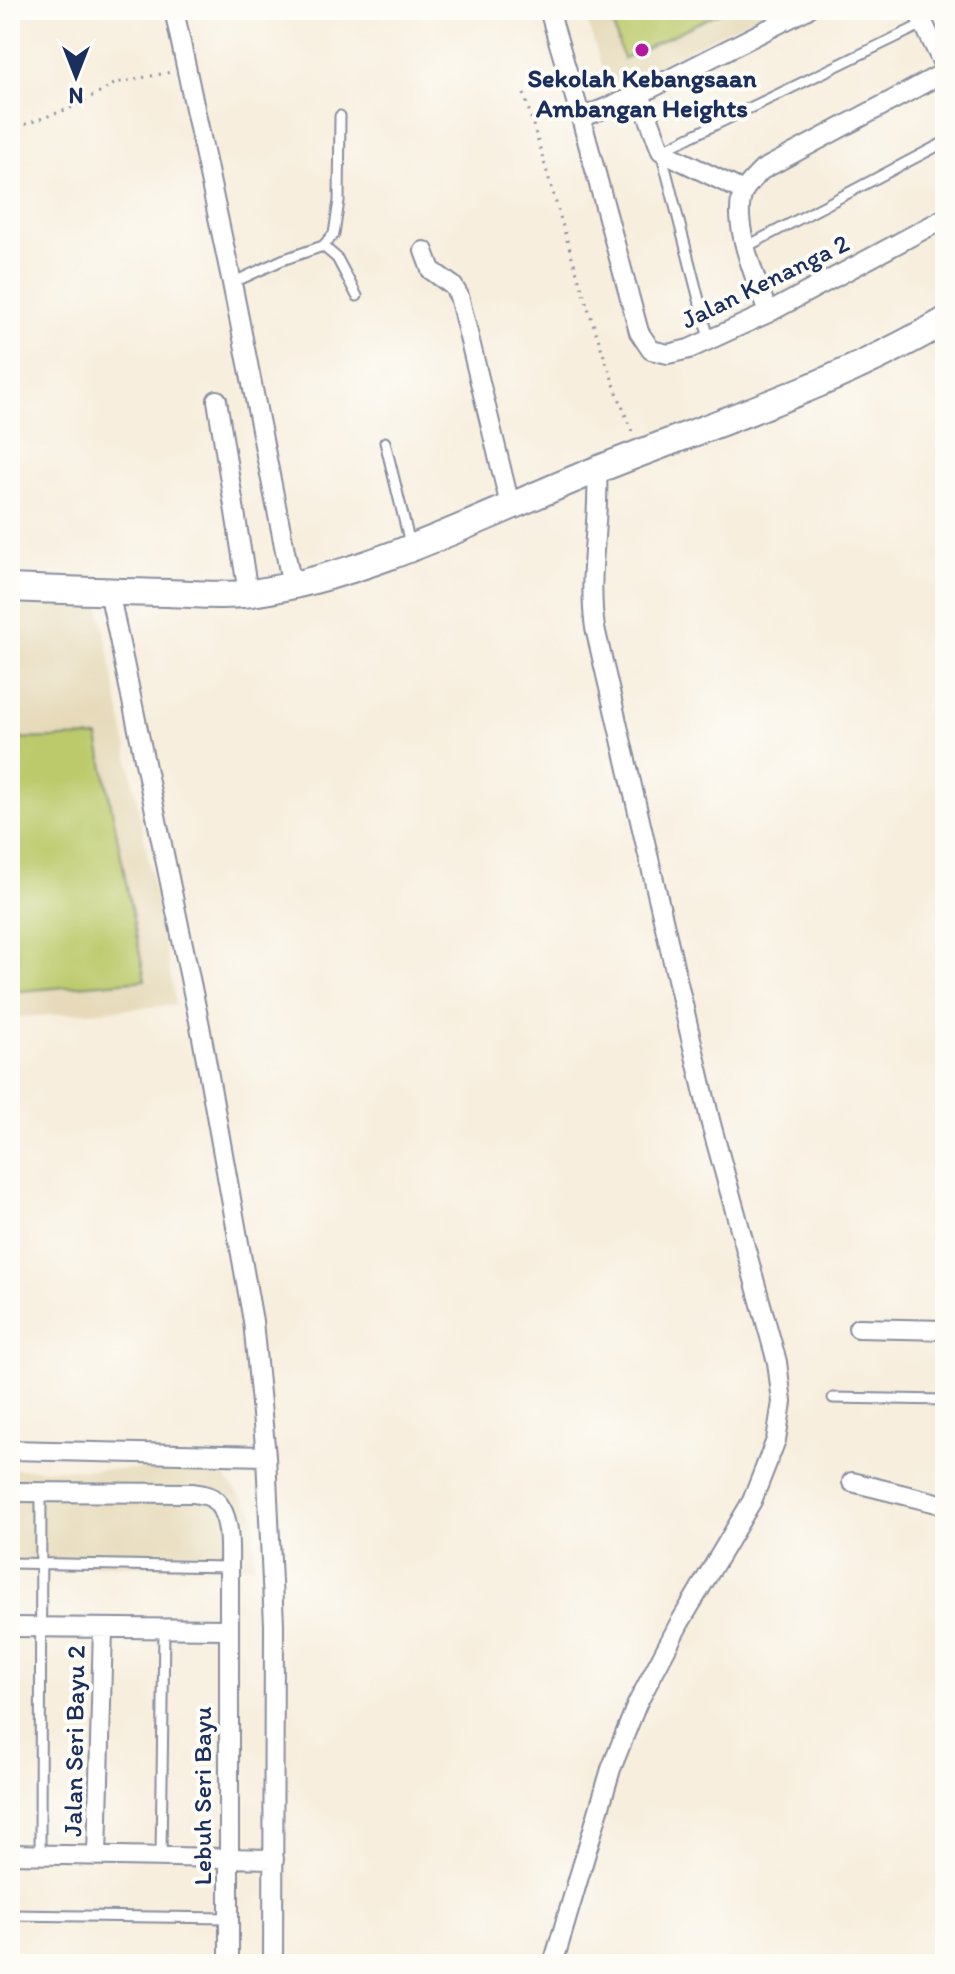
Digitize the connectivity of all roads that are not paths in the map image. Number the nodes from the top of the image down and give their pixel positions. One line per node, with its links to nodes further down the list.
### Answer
1 (174, 10): 16 (street)
2 (549, 10): 8 (street, Jalan Kenanga 2)
3 (806, 10): 6 (street)
4 (920, 17): 5 (street); 10 (lane)
5 (945, 70): 11 (street)
6 (640, 94): 8 (street); 10 (street)
7 (340, 116): 13 (lane)
8 (581, 118): 20 (street, Jalan Kenanga 2)
9 (945, 142): 14 (lane)
10 (661, 151): 11 (street); 20 (lane)
11 (743, 191): 14 (street)
12 (945, 218): 18 (street, Jalan Kenanga 2)
13 (323, 246): 16 (lane); 17 (lane)
14 (744, 248): 18 (street)
15 (424, 251): 24 (street)
16 (232, 283): 26 (street)
17 (357, 296)
18 (768, 313): 20 (street, Jalan Kenanga 2)
19 (945, 321): 23 (main road)
20 (709, 339)
21 (217, 400): 29 (street)
22 (385, 442): 25 (lane)
23 (597, 470): 24 (main road); 58 (street)
24 (510, 505): 25 (main road)
25 (411, 547): 26 (main road)
26 (292, 586): 29 (main road)
27 (10, 588): 28 (main road)
28 (109, 591): 29 (main road); 35 (street)
29 (248, 593)
30 (858, 1328): 31 (street)
31 (945, 1330)
32 (833, 1398): 33 (lane)
33 (945, 1400)
34 (10, 1450): 35 (street)
35 (266, 1456): 53 (street)
36 (852, 1482): 39 (street)
37 (10, 1492): 38 (street)
38 (41, 1492): 41 (lane); 42 (street, Lebuh Seri Bayu)
39 (945, 1505)
40 (10, 1563): 41 (lane)
41 (41, 1564): 42 (lane); 44 (lane)
42 (229, 1567): 47 (street, Lebuh Seri Bayu)
43 (10, 1627): 44 (street)
44 (41, 1628): 45 (street); 49 (lane)
45 (103, 1628): 46 (street); 50 (street, Jalan Seri Bayu 2)
46 (164, 1628): 47 (street); 51 (lane)
47 (228, 1629): 52 (street, Lebuh Seri Bayu)
48 (10, 1854): 49 (street)
49 (40, 1854): 50 (street)
50 (97, 1856): 51 (street)
51 (161, 1857): 52 (street)
52 (228, 1858): 53 (street); 55 (street, Lebuh Seri Bayu)
53 (274, 1859): 57 (street)
54 (10, 1915): 55 (lane)
55 (228, 1918): 56 (street, Lebuh Seri Bayu)
56 (229, 1964)
57 (273, 1964)
58 (553, 1964)

